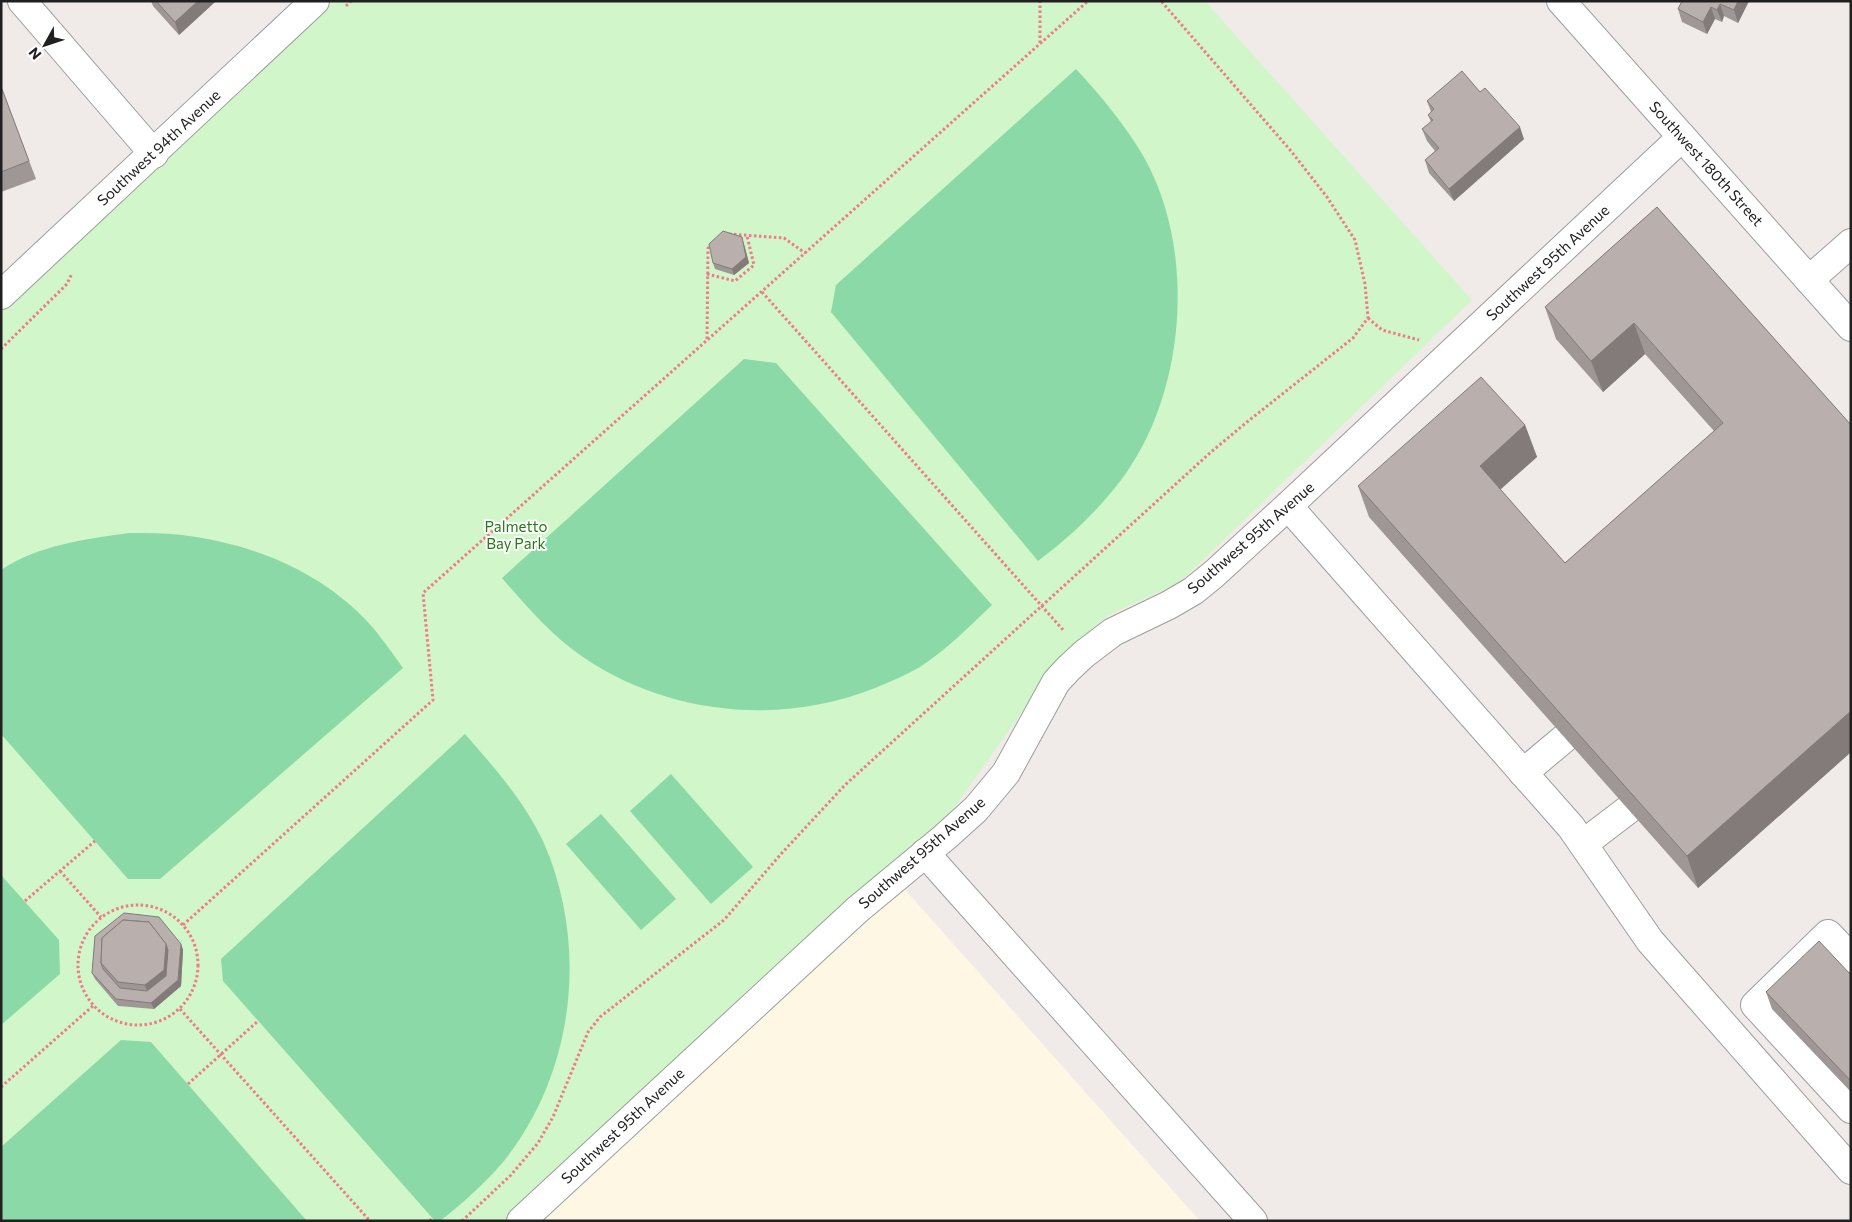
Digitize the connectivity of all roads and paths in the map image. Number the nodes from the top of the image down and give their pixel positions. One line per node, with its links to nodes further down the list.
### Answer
1 (22, 1): 9 (street)
2 (315, 1): 9 (street, Southwest 94th Avenue)
3 (1040, 1): 7 (path)
4 (1088, 1): 7 (path)
5 (1162, 1): 19 (path)
6 (1561, 1): 8 (street, Southwest 180th Street)
7 (1040, 44): 14 (path)
8 (1682, 137): 16 (street, Southwest 180th Street); 23 (street, Southwest 95th Avenue)
9 (154, 154): 18 (street, Southwest 94th Avenue)
10 (725, 233): 11 (path)
11 (747, 236): 14 (path); 15 (path)
12 (714, 243): 15 (path)
13 (1851, 243): 16 (street)
14 (805, 253): 17 (path)
15 (707, 274): 21 (path)
16 (1810, 280): 20 (street, Southwest 180th Street)
17 (762, 292): 21 (path); 24 (path)
18 (1, 295)
19 (1368, 318): 22 (path); 24 (path)
20 (1851, 327)
21 (707, 340): 35 (path)
22 (1419, 340)
23 (1288, 506): 27 (street); 31 (street, Southwest 95th Avenue)
24 (1042, 607): 25 (path); 46 (path)
25 (1068, 635)
26 (1566, 737): 27 (street)
27 (1523, 773): 30 (street)
28 (1629, 809): 30 (street)
29 (95, 841): 32 (path)
30 (1583, 844): 44 (street)
31 (925, 853): 47 (street, Southwest 95th Avenue); 48 (street)
32 (60, 871): 33 (path); 34 (path)
33 (25, 902)
34 (100, 917): 35 (path); 37 (path)
35 (183, 925): 38 (path)
36 (1851, 958): 43 (street)
37 (94, 1005): 38 (path); 42 (path)
38 (180, 1009): 40 (path)
39 (258, 1021): 40 (path)
40 (220, 1055): 41 (path); 45 (path)
41 (188, 1084)
42 (1, 1087)
43 (1851, 1109)
44 (1851, 1170)
45 (370, 1221)
46 (462, 1221)
47 (521, 1221)
48 (1252, 1221)

